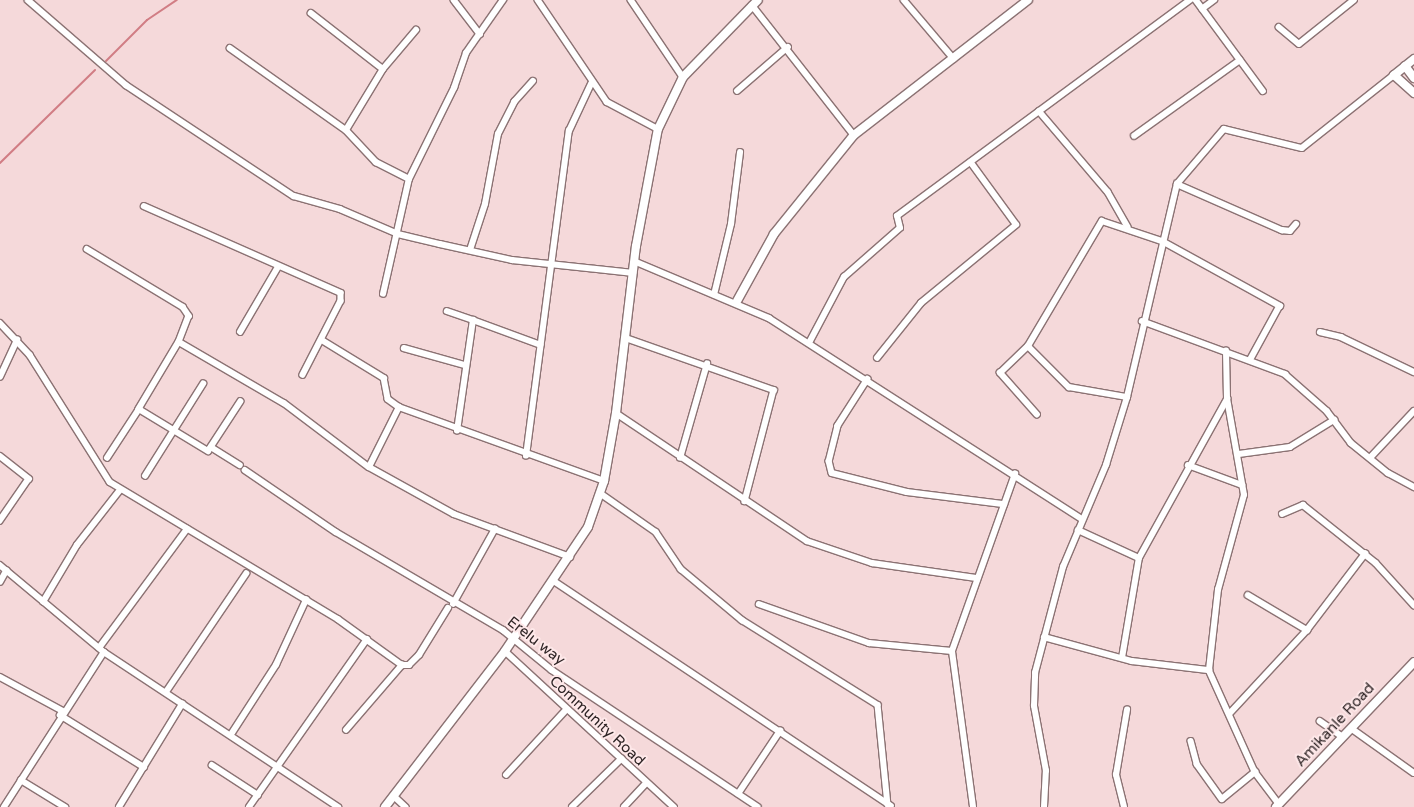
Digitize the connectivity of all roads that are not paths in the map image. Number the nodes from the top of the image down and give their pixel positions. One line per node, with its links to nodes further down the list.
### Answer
1 (28, 0): 45 (street)
2 (454, 0): 17 (street)
3 (503, 0): 17 (street)
4 (538, 0): 29 (street)
5 (904, 0): 20 (street)
6 (1028, 0): 20 (street)
7 (1190, 0): 33 (street)
8 (1196, 0): 13 (street)
9 (1214, 0): 13 (street)
10 (1354, 0): 15 (street)
11 (633, 1): 26 (street)
12 (755, 2): 18 (street); 26 (street)
13 (1202, 9): 22 (street)
14 (312, 13): 24 (street)
15 (1279, 27)
16 (416, 30): 24 (street)
17 (480, 34): 40 (street)
18 (788, 47): 30 (street); 36 (street)
19 (230, 48): 35 (street)
20 (954, 58): 36 (street)
21 (1414, 59): 23 (street)
22 (1240, 60): 31 (street); 37 (street)
23 (1405, 66): 25 (street); 27 (street)
24 (383, 69): 35 (street)
25 (1394, 75): 32 (street); 41 (street)
26 (683, 77): 34 (street)
27 (1414, 78)
28 (532, 81): 48 (street)
29 (591, 84): 34 (street); 50 (street)
30 (737, 91)
31 (1264, 91)
32 (1414, 94)
33 (1039, 111): 39 (street); 44 (street)
34 (658, 129): 49 (street)
35 (346, 130): 40 (street)
36 (854, 135): 55 (street)
37 (1134, 136)
38 (740, 153): 54 (street)
39 (971, 163): 66 (street); 71 (street)
40 (409, 179): 45 (street)
41 (1177, 184): 43 (street); 46 (street)
42 (144, 206): 51 (street)
43 (1296, 224)
44 (1128, 227): 46 (street); 68 (street)
45 (398, 234): 48 (street); 53 (street)
46 (1162, 241): 58 (street); 72 (street)
47 (87, 249): 65 (street)
48 (470, 250): 50 (street)
49 (634, 261): 52 (street); 54 (street)
50 (554, 262): 52 (street); 67 (street)
51 (278, 266): 60 (street); 64 (street)
52 (633, 273): 62 (street)
53 (384, 294)
54 (714, 295): 55 (street)
55 (738, 301): 66 (street)
56 (447, 311): 57 (street)
57 (473, 320): 67 (street); 73 (street)
58 (1142, 320): 70 (street); 80 (street)
59 (0, 323): 63 (street)
60 (240, 332)
61 (1320, 332): 75 (street)
62 (626, 338): 74 (street); 86 (street)
63 (17, 340): 77 (street); 107 (street)
64 (322, 340): 76 (street); 83 (street)
65 (179, 342): 84 (street); 100 (street)
66 (809, 344): 78 (street)
67 (541, 345): 94 (street)
68 (1028, 346): 80 (street); 87 (street)
69 (404, 348): 73 (street)
70 (1226, 351): 72 (street); 81 (street)
71 (877, 358)
72 (1251, 359): 88 (street)
73 (465, 364): 90 (street)
74 (707, 364): 96 (street); 109 (street)
75 (1414, 372)
76 (303, 375)
77 (0, 377)
78 (868, 379): 102 (street); 110 (street)
79 (203, 384): 89 (street)
80 (1127, 397): 112 (street)
81 (1227, 399): 92 (street); 99 (street)
82 (240, 402): 91 (street)
83 (399, 408): 90 (street); 100 (street)
84 (139, 409): 89 (street); 95 (street)
85 (1414, 411): 97 (street)
86 (616, 413): 96 (street); 104 (street)
87 (1037, 415)
88 (1334, 420): 92 (street); 97 (street)
89 (174, 431): 91 (street); 103 (street)
90 (457, 431): 94 (street)
91 (211, 447): 98 (street)
92 (1239, 454): 105 (street)
93 (0, 456): 113 (street)
94 (526, 456): 104 (street)
95 (107, 458)
96 (680, 458): 109 (street)
97 (1370, 458): 106 (street)
98 (240, 465)
99 (1188, 465): 105 (street); 119 (street)
100 (369, 467): 115 (street)
101 (245, 470): 131 (street, Erelu way)
102 (1015, 474): 110 (street); 112 (street)
103 (145, 476)
104 (604, 481): 108 (street)
105 (1242, 485): 142 (street)
106 (1414, 487)
107 (120, 490): 114 (street); 128 (street)
108 (600, 493): 118 (street); 169 (street)
109 (745, 502): 123 (street)
110 (1004, 504): 123 (street)
111 (1282, 514): 117 (street)
112 (1082, 519): 116 (street)
113 (0, 521)
114 (187, 529): 127 (street); 136 (street)
115 (495, 529): 118 (street); 131 (street)
116 (1078, 530): 119 (street); 133 (street)
117 (1365, 554): 130 (street); 132 (street)
118 (570, 558): 124 (street)
119 (1139, 558): 139 (street)
120 (0, 565): 121 (street)
121 (6, 571): 125 (street); 128 (street)
122 (246, 574): 144 (street)
123 (976, 578): 138 (street)
124 (554, 581): 135 (street); 153 (street)
125 (0, 582)
126 (1248, 595): 132 (street)
127 (306, 600): 134 (street); 154 (street)
128 (43, 602): 136 (street)
129 (759, 604): 138 (street)
130 (1414, 605)
131 (450, 606): 135 (street, Erelu way); 141 (street)
132 (1307, 630): 149 (street)
133 (1044, 637): 139 (street); 183 (street)
134 (367, 639): 141 (street); 159 (street)
135 (512, 640): 137 (street); 166 (street, Erelu way)
136 (101, 650): 144 (street); 148 (street)
137 (505, 651): 146 (street, Community Road); 168 (street)
138 (952, 651): 182 (street)
139 (1122, 658): 142 (street)
140 (1414, 662): 151 (street, Amikanle Road)
141 (402, 665): 152 (street)
142 (1209, 670): 149 (street)
143 (0, 677): 148 (street)
144 (166, 692): 145 (street)
145 (182, 704): 154 (street); 160 (street)
146 (566, 710): 157 (street, Community Road); 163 (street)
147 (1127, 710): 184 (street)
148 (61, 713): 160 (street); 164 (street)
149 (1230, 713): 161 (street)
150 (1320, 721): 155 (street)
151 (1350, 728): 155 (street, Amikanle Road); 162 (street)
152 (346, 730)
153 (780, 731): 166 (street); 169 (street)
154 (232, 732): 159 (street)
155 (1343, 737): 170 (street, Amikanle Road)
156 (1191, 742): 161 (street)
157 (621, 759): 165 (street, Community Road); 178 (street)
158 (212, 764): 167 (street)
159 (279, 765): 167 (street); 175 (street)
160 (144, 767): 173 (street)
161 (1255, 772): 170 (street)
162 (1414, 773)
163 (506, 775)
164 (21, 780): 171 (street); 172 (street)
165 (646, 783): 179 (street); 180 (street, Community Road)
166 (738, 794): 181 (street, Erelu way)
167 (258, 795): 174 (street)
168 (394, 796): 176 (street); 177 (street)
169 (890, 806)
170 (1278, 806)
171 (4, 807)
172 (65, 807)
173 (118, 807)
174 (249, 807)
175 (338, 807)
176 (386, 807)
177 (406, 807)
178 (572, 807)
179 (624, 807)
180 (674, 807)
181 (758, 807)
182 (973, 807)
183 (1044, 807)
184 (1124, 807)

